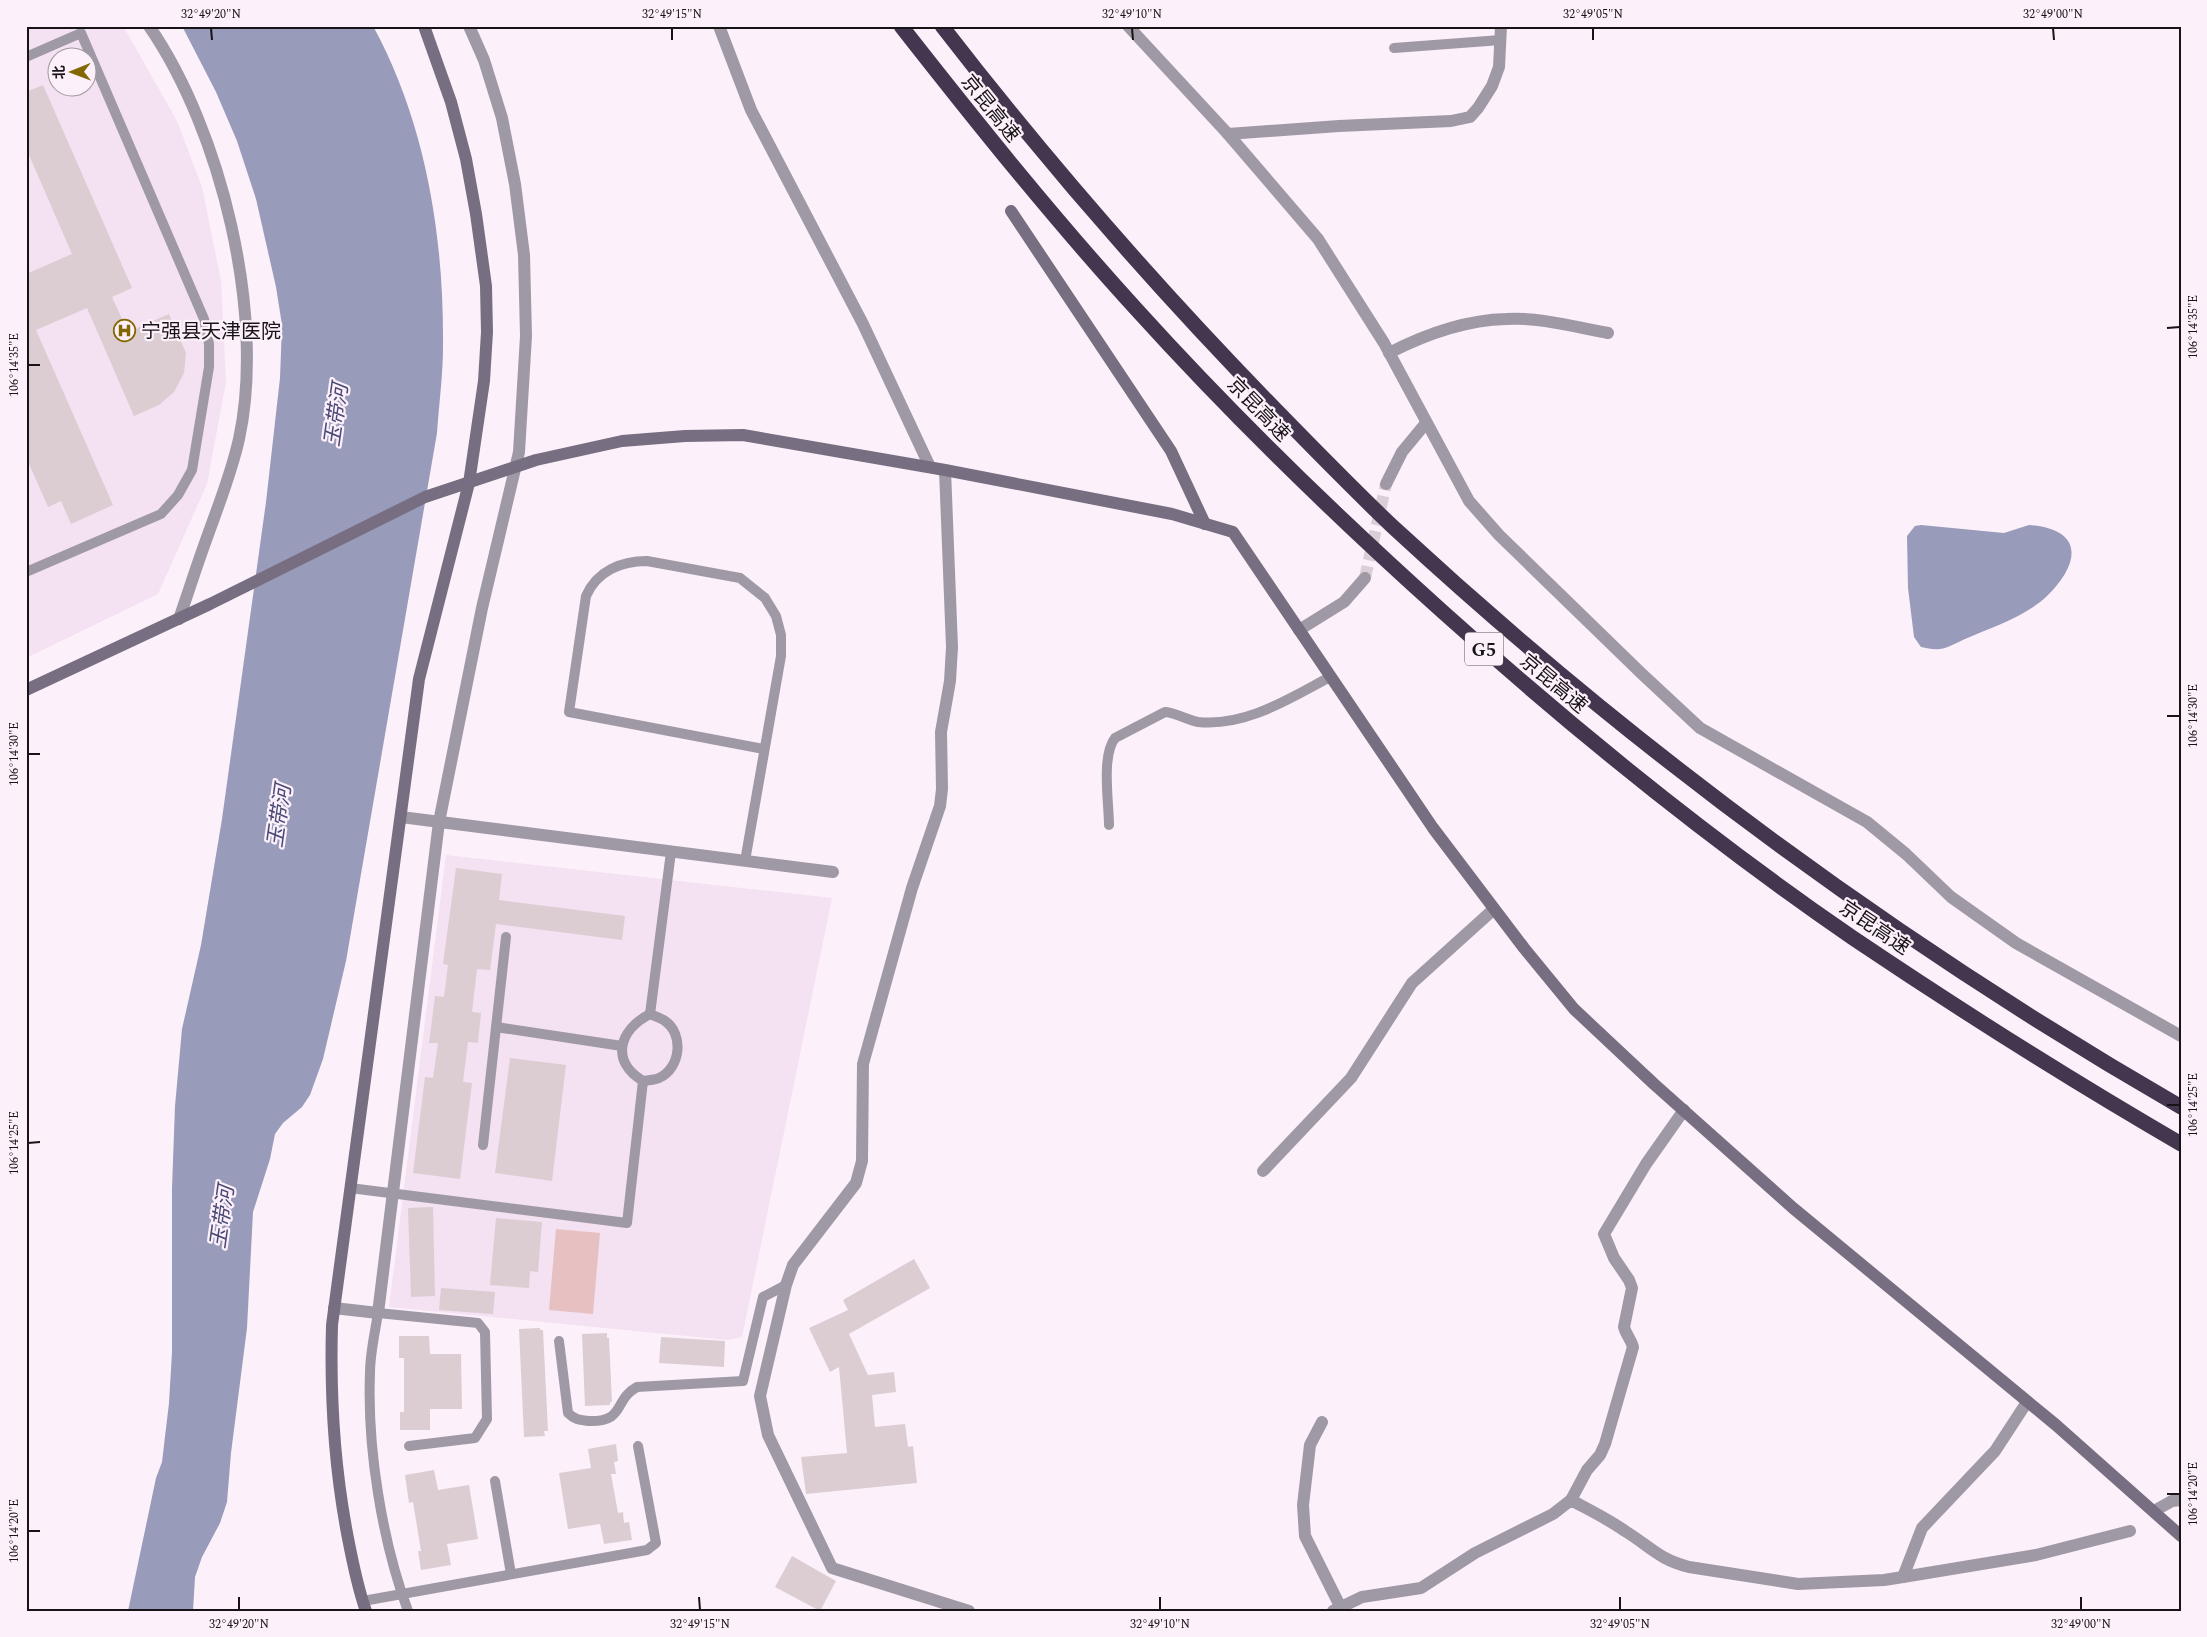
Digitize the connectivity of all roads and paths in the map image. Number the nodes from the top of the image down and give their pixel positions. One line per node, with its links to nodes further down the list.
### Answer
1 (149, 26): 25 (street)
2 (424, 26): 20 (street)
3 (469, 26): 17 (street)
4 (718, 26): 18 (street)
5 (900, 26): 45 (highway, 京昆高速 / G5)
6 (942, 26): 43 (highway, 京昆高速 / G5)
7 (1128, 26): 12 (street)
8 (1501, 26): 9 (street)
9 (1501, 40): 10 (lane); 12 (street)
10 (1394, 48)
11 (26, 57): 23 (lane)
12 (1228, 134): 15 (street)
13 (1011, 211): 22 (street)
14 (1608, 333): 15 (street)
15 (1389, 353): 16 (street)
16 (1426, 423): 21 (street); 40 (street)
17 (516, 467): 18 (street); 20 (street); 31 (street)
18 (930, 467): 19 (street)
19 (945, 470): 22 (street); 50 (street)
20 (469, 482): 25 (street); 30 (street)
21 (1386, 484)
22 (1206, 524): 26 (street)
23 (26, 572)
24 (1365, 578): 26 (street)
25 (179, 619): 28 (street)
26 (1298, 630): 27 (street)
27 (1330, 677): 32 (lane); 36 (street)
28 (26, 690)
29 (764, 749): 29 (lane); 34 (lane)
30 (401, 817): 31 (street); 48 (street)
31 (438, 822): 33 (street); 49 (street)
32 (1109, 825)
33 (671, 852): 34 (street); 38 (lane)
34 (745, 861): 35 (street)
35 (833, 872)
36 (1494, 909): 44 (street); 47 (street)
37 (506, 937): 39 (lane)
38 (650, 1014): 41 (lane); 42 (lane)
39 (496, 1027): 41 (lane); 46 (lane)
40 (2181, 1036)
41 (622, 1046): 42 (lane)
42 (643, 1081): 49 (lane)
43 (2181, 1107)
44 (1684, 1110): 54 (street); 59 (street)
45 (2181, 1144)
46 (483, 1145)
47 (1263, 1171)
48 (350, 1188): 49 (lane); 51 (street)
49 (393, 1194): 52 (street)
50 (786, 1285): 53 (lane); 70 (street)
51 (334, 1308): 52 (street); 67 (street)
52 (378, 1313): 56 (lane); 66 (lane)
53 (559, 1341)
54 (2027, 1402): 61 (street); 65 (street)
55 (1322, 1422): 68 (street)
56 (409, 1446)
57 (638, 1446): 64 (lane)
58 (495, 1481): 64 (lane)
59 (1571, 1500): 65 (street); 68 (street)
60 (2181, 1500): 61 (street)
61 (2154, 1511): 63 (street)
62 (2130, 1531): 65 (street)
63 (2181, 1536)
64 (511, 1574): 66 (lane)
65 (1903, 1577)
66 (401, 1594): 67 (lane); 69 (lane)
67 (364, 1606)
68 (1337, 1609)
69 (408, 1611)
70 (969, 1611)

